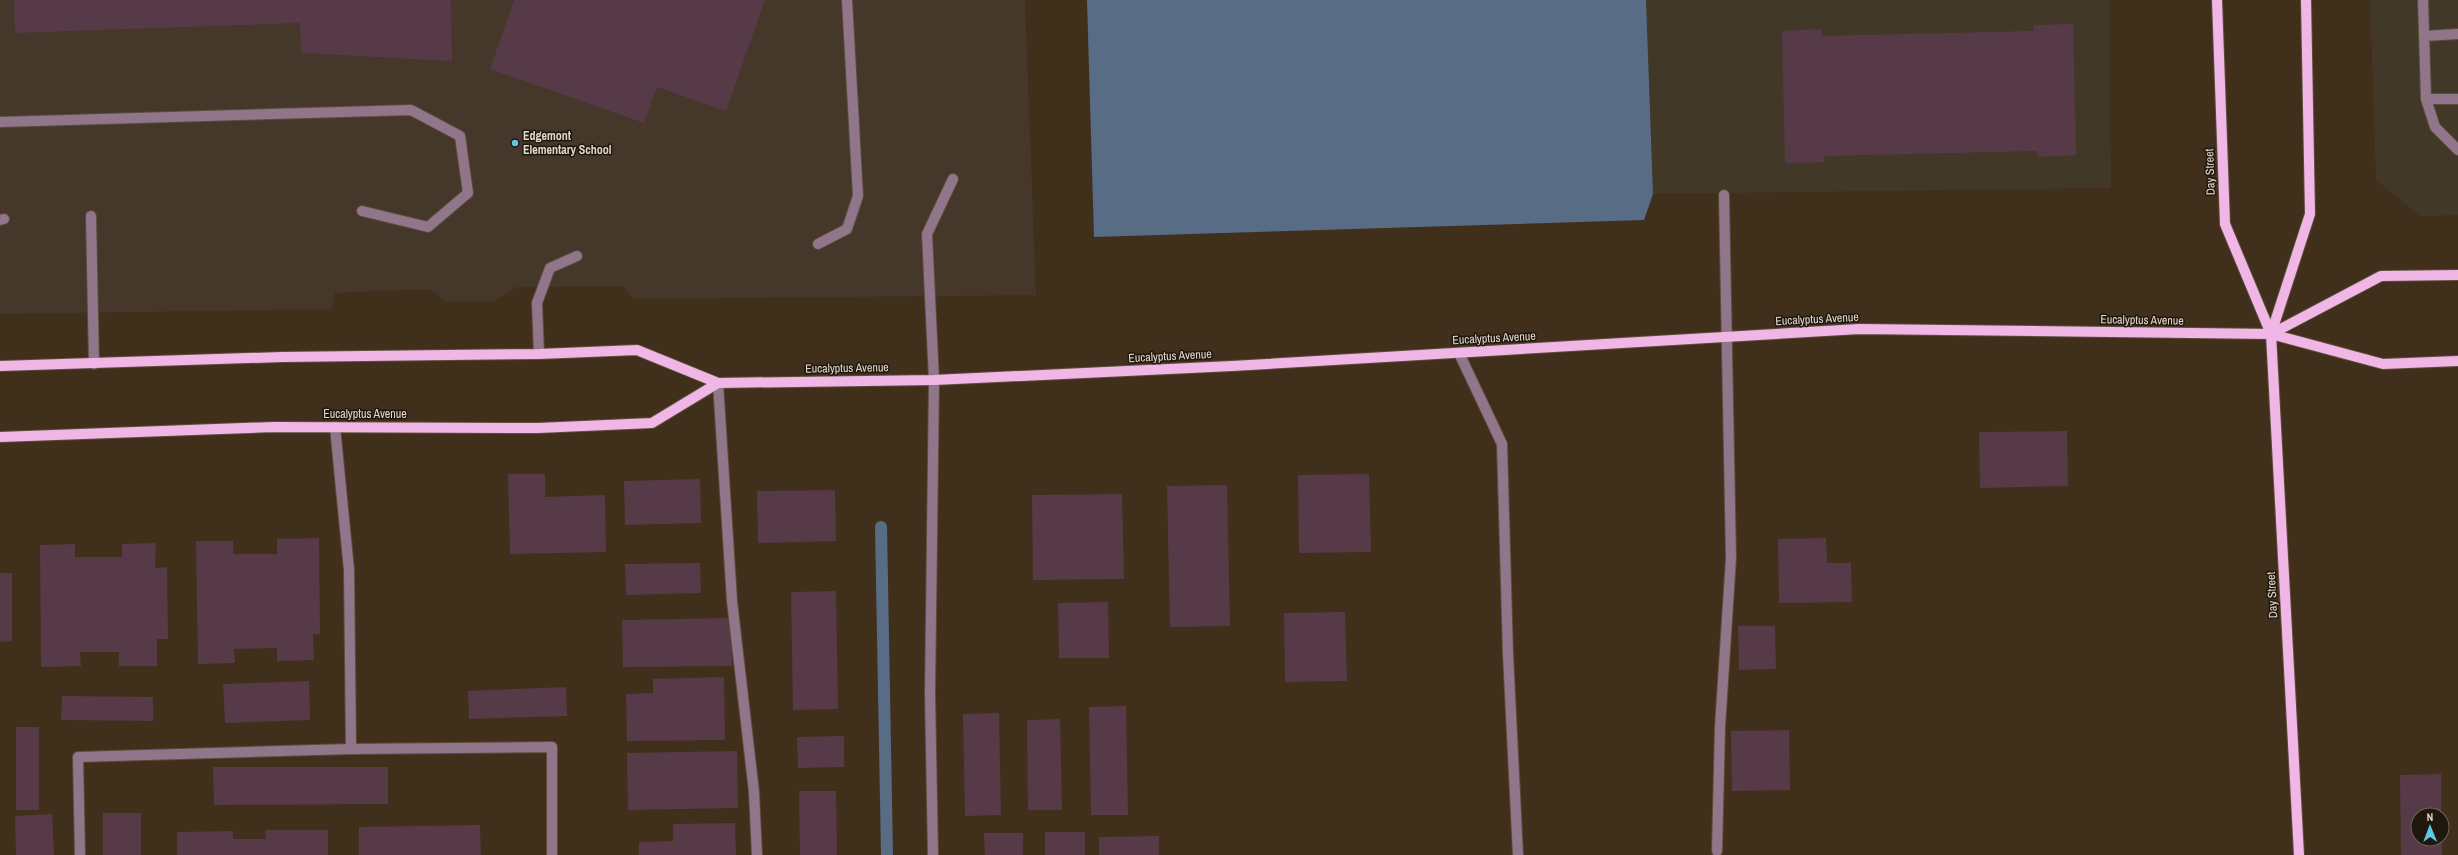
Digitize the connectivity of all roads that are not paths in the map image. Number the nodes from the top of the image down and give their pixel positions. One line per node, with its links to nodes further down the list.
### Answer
1 (847, 0): 15 (street)
2 (2217, 0): 18 (main road, Day Street)
3 (2306, 0): 18 (main road, Day Street)
4 (2423, 0): 6 (street)
5 (2458, 34): 6 (street)
6 (2425, 36): 8 (street)
7 (2458, 98): 8 (street)
8 (2426, 100): 10 (street)
9 (0, 122): 13 (street)
10 (2458, 150)
11 (953, 179): 25 (street)
12 (1724, 195): 19 (street)
13 (362, 212)
14 (91, 216): 23 (street)
15 (818, 244)
16 (578, 256): 21 (street)
17 (2458, 275): 18 (main road, Eucalyptus Avenue)
18 (2271, 334): 19 (main road, Eucalyptus Avenue); 22 (main road, Eucalyptus Avenue); 36 (main road, Day Street)
19 (1728, 337): 20 (main road, Eucalyptus Avenue); 30 (street)
20 (1459, 353): 25 (main road, Eucalyptus Avenue); 35 (street)
21 (539, 354): 23 (main road, Eucalyptus Avenue); 26 (main road, Eucalyptus Avenue)
22 (2458, 361)
23 (94, 364): 24 (main road, Eucalyptus Avenue)
24 (0, 366)
25 (934, 380): 26 (main road, Eucalyptus Avenue); 34 (street)
26 (718, 383): 27 (main road, Eucalyptus Avenue); 33 (street)
27 (335, 427): 28 (main road, Eucalyptus Avenue); 29 (street)
28 (0, 437)
29 (351, 750): 31 (street); 32 (street)
30 (1717, 851)
31 (80, 855)
32 (552, 855)
33 (757, 855)
34 (933, 855)
35 (1518, 855)
36 (2299, 855)

